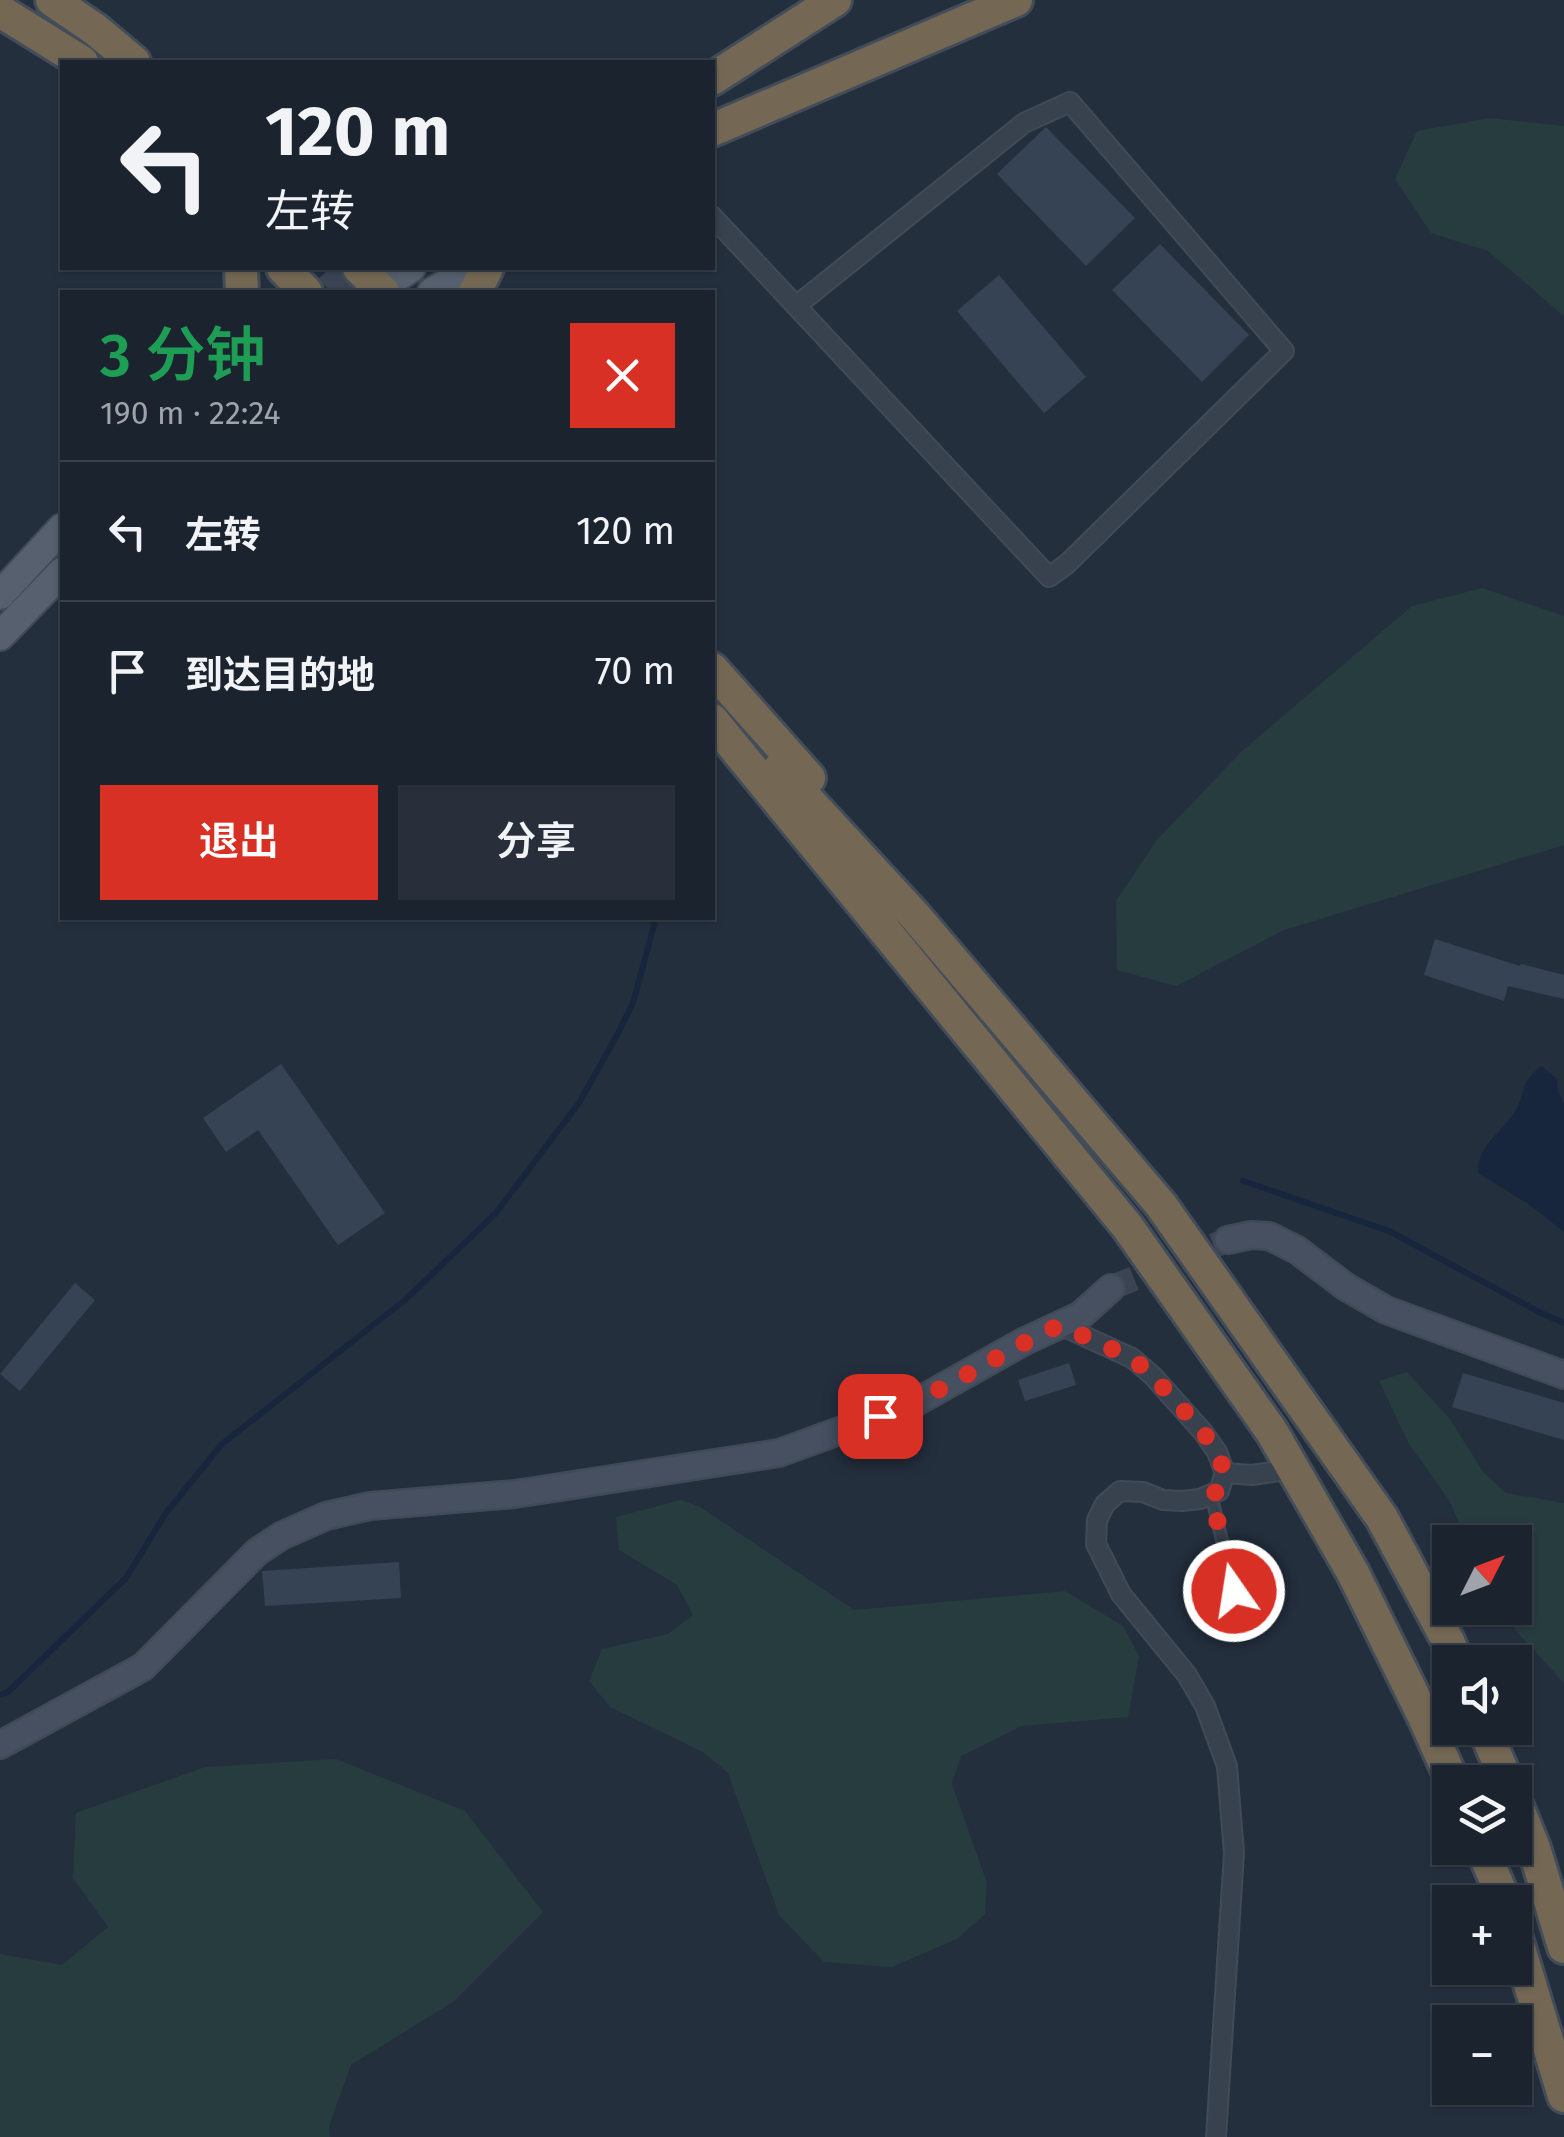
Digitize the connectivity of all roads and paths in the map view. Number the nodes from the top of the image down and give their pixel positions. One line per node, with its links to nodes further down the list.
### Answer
1 (37, 0): 7 (highway)
2 (52, 0): 8 (highway)
3 (835, 0): 10 (highway)
4 (1016, 0): 11 (highway)
5 (5, 15): 6 (highway); 9 (highway)
6 (79, 60)
7 (108, 60)
8 (132, 60)
9 (60, 62)
10 (715, 77)
11 (715, 129)
12 (715, 219): 19 (street)
13 (285, 270): 17 (highway)
14 (406, 270): 16 (main road)
15 (470, 270): 18 (main road)
16 (374, 285)
17 (304, 290)
18 (435, 290)
19 (796, 306): 19 (street)
20 (60, 530): 22 (main road)
21 (60, 574): 23 (main road)
22 (0, 595)
23 (0, 636)
24 (715, 672): 28 (highway)
25 (715, 701): 28 (highway)
26 (715, 723): 28 (highway)
27 (715, 749): 28 (highway)
28 (902, 926): 33 (highway); 37 (highway)
29 (1228, 1240): 32 (street)
30 (1111, 1288): 31 (street)
31 (1060, 1325): 34 (street); 38 (street)
32 (1564, 1375)
33 (1293, 1468): 34 (street); 39 (highway)
34 (1225, 1473): 35 (street)
35 (1211, 1494): 36 (lane); 44 (street)
36 (1234, 1591)
37 (1450, 1645)
38 (0, 1744)
39 (1445, 1765)
40 (1532, 1843): 41 (highway)
41 (1564, 1947)
42 (1530, 1985): 43 (highway)
43 (1564, 2096)
44 (1216, 2137)

